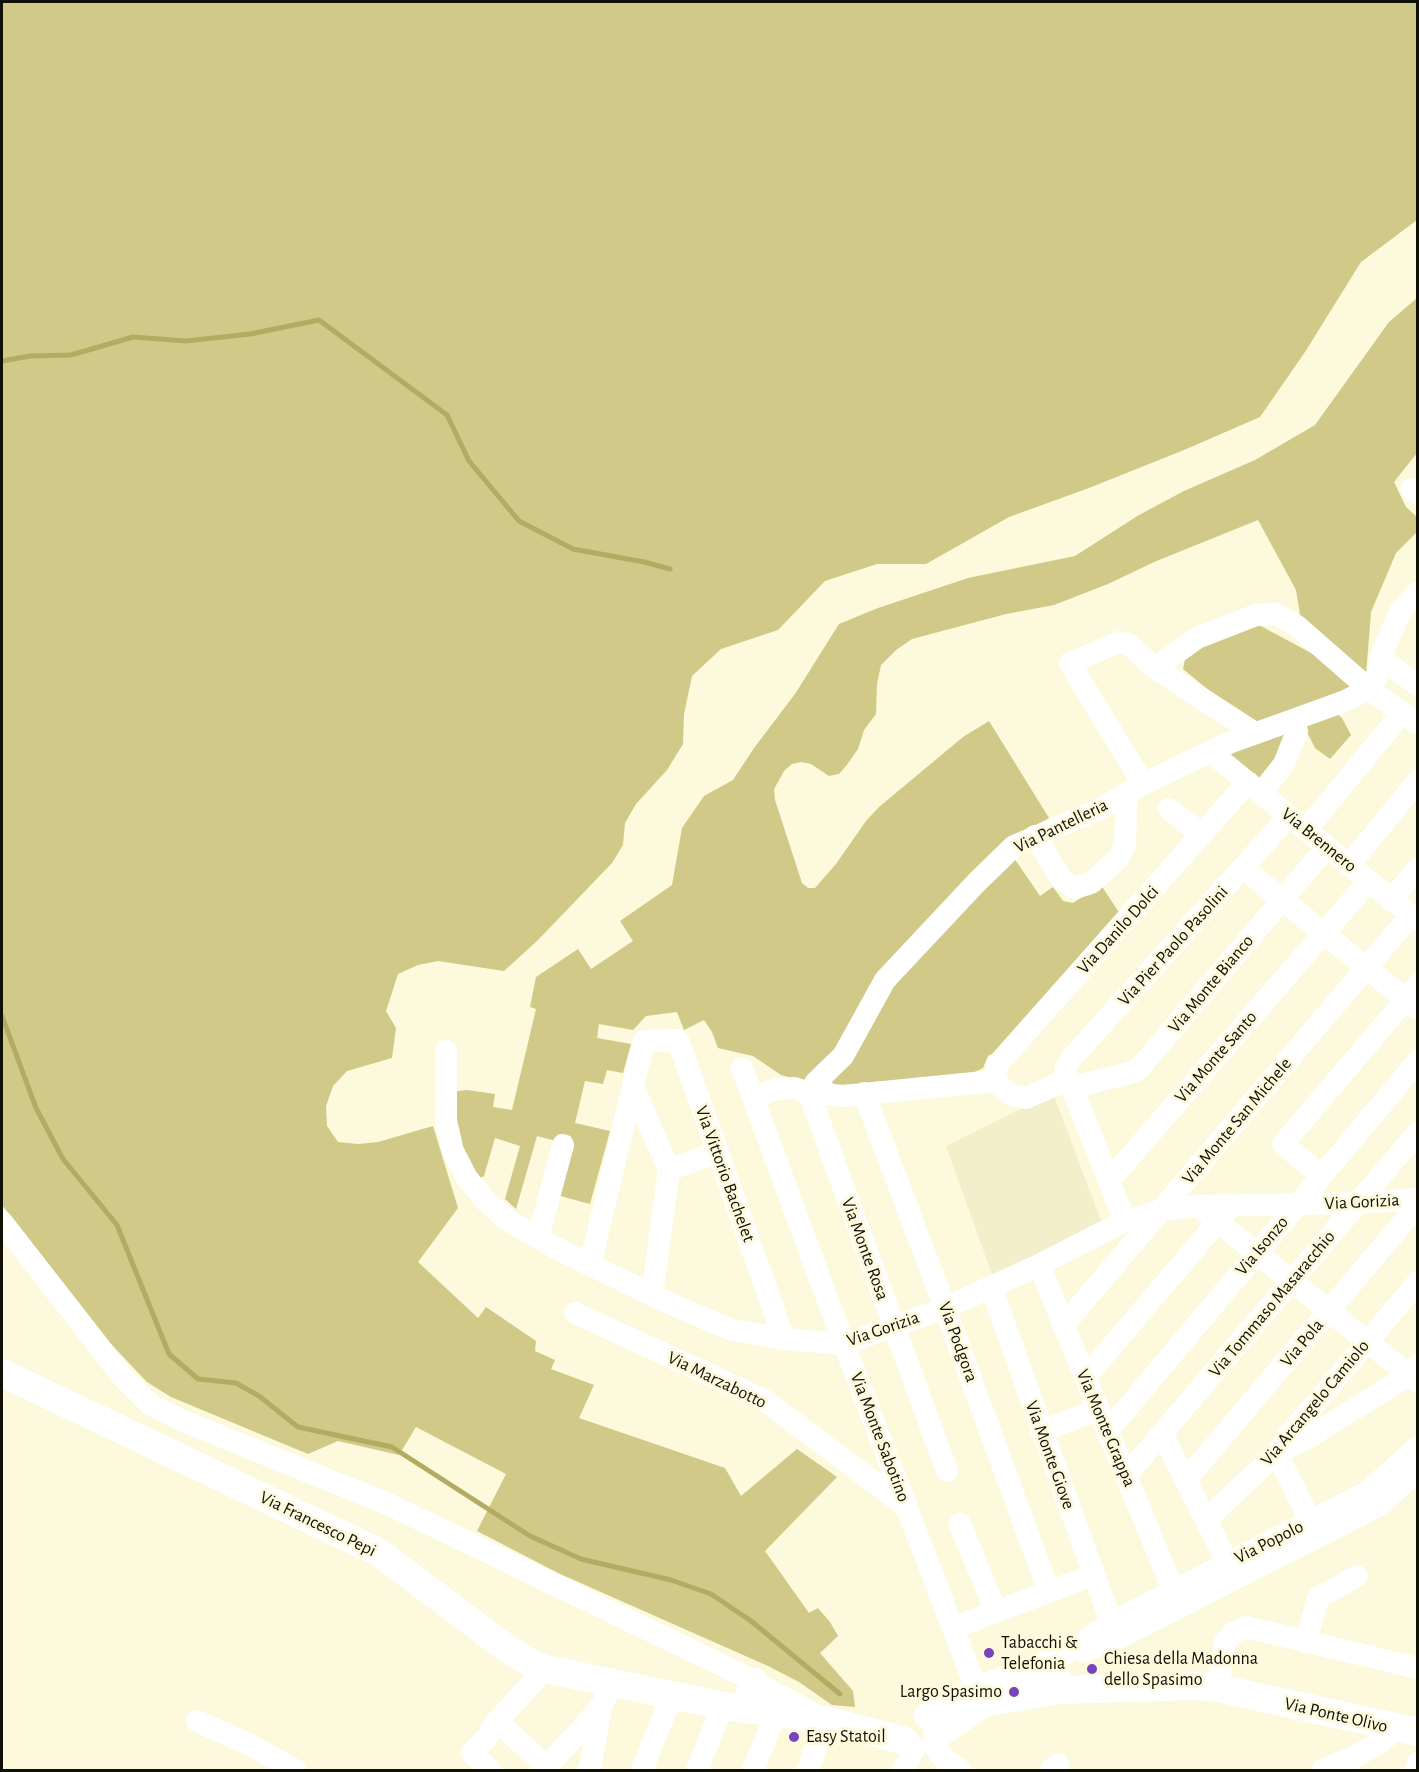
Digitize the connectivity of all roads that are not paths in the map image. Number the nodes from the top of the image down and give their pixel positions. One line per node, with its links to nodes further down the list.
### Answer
1 (1418, 592): 2 (street)
2 (1380, 658): 4 (street); 5 (street)
3 (1153, 667): 5 (street); 8 (street); 11 (street)
4 (1418, 685)
5 (1369, 689): 6 (street); 7 (street, Via Pantelleria)
6 (1410, 719): 15 (street)
7 (1292, 721): 8 (street, Via Pantelleria); 12 (street, Via Danilo Dolci)
8 (1255, 733): 11 (street, Via Pantelleria)
9 (1220, 759): 12 (street, Via Brennero)
10 (1418, 780): 19 (street)
11 (1135, 788): 17 (street, Via Pantelleria); 17 (street)
12 (1255, 788): 14 (street, Via Brennero); 16 (street, Via Danilo Dolci)
13 (1169, 809): 16 (street)
14 (1289, 816): 15 (street, Via Brennero); 20 (street, Via Pier Paolo Pasolini)
15 (1306, 830): 18 (street, Via Brennero)
16 (1202, 835): 32 (street, Via Danilo Dolci)
17 (1035, 836): 35 (street, Via Pantelleria)
18 (1327, 847): 19 (street, Via Brennero); 23 (street, Via Monte Bianco)
19 (1349, 865): 22 (street, Via Brennero)
20 (1243, 868): 23 (street); 33 (street, Via Pier Paolo Pasolini)
21 (1418, 868): 24 (street)
22 (1369, 881): 24 (street, Via Brennero); 26 (street, Via Monte Santo)
23 (1282, 900): 26 (street); 33 (street, Via Monte Bianco)
24 (1391, 900): 25 (street, Via Brennero)
25 (1414, 918): 27 (street, Via Monte San Michele)
26 (1324, 933): 27 (street); 43 (street, Via Monte Santo)
27 (1366, 968): 28 (street); 48 (street, Via Monte San Michele)
28 (1414, 998): 42 (street)
29 (446, 1051): 52 (street, Via Gorizia)
30 (1418, 1061): 42 (street, Via Isonzo)
31 (742, 1068): 37 (street, Via Monte Sabotino)
32 (994, 1080): 33 (street, Via Monte Bianco); 36 (street)
33 (1071, 1083): 43 (street)
34 (633, 1086): 40 (street, Via Vittorio Bachelet); 41 (street); 54 (street)
35 (810, 1093): 36 (street); 37 (street); 63 (street, Via Monte Rosa)
36 (864, 1093): 60 (street, Via Podgora)
37 (753, 1097): 67 (street, Via Monte Sabotino)
38 (1418, 1132): 45 (street, Via Tommaso Masaracchio)
39 (563, 1145): 52 (street)
40 (718, 1152): 41 (street); 65 (street, Via Vittorio Bachelet)
41 (669, 1170): 59 (street)
42 (1321, 1175): 46 (street, Via Isonzo)
43 (1109, 1180): 50 (street)
44 (1418, 1199): 45 (street, Via Gorizia)
45 (1358, 1203): 46 (street, Via Gorizia); 56 (street, Via Tommaso Masaracchio)
46 (1297, 1204): 49 (street, Via Gorizia); 53 (street, Via Isonzo)
47 (1418, 1205): 61 (street, Via Pola)
48 (1162, 1210): 49 (street, Via Gorizia); 50 (street, Via Gorizia); 64 (street, Via Monte San Michele)
49 (1224, 1214): 53 (street); 70 (street)
50 (1125, 1221): 55 (street, Via Gorizia)
51 (2, 1222): 97 (street)
52 (538, 1238): 54 (street, Via Gorizia)
53 (1256, 1253): 56 (street); 73 (street, Via Isonzo)
54 (590, 1265): 59 (street, Via Gorizia)
55 (1039, 1265): 58 (street, Via Gorizia); 64 (street, Via Monte Grappa)
56 (1291, 1281): 61 (street); 74 (street, Via Tommaso Masaracchio)
57 (1418, 1282): 66 (street, Via Arcangelo Camiolo)
58 (991, 1287): 60 (street, Via Gorizia); 72 (street, Via Monte Giove)
59 (652, 1295): 65 (street, Via Gorizia)
60 (945, 1308): 63 (street, Via Gorizia); 88 (street, Via Podgora)
61 (1329, 1311): 66 (street); 80 (street, Via Pola)
62 (575, 1313): 81 (street, Via Marzabotto)
63 (893, 1326): 67 (street, Via Gorizia); 77 (street, Via Monte Rosa)
64 (1064, 1326): 70 (street, Via Monte Grappa)
65 (784, 1340): 67 (street, Via Gorizia)
66 (1367, 1342): 69 (street); 76 (street, Via Arcangelo Camiolo)
67 (844, 1344): 81 (street, Via Monte Sabotino)
68 (2, 1373): 96 (main road, Via Francesco Pepi)
69 (1415, 1374): 76 (street)
70 (1085, 1378): 71 (street, Via Monte Grappa)
71 (1098, 1410): 72 (street); 73 (street, Via Monte Grappa)
72 (1041, 1431): 86 (street, Via Monte Giove)
73 (1107, 1432): 79 (street, Via Monte Grappa)
74 (1162, 1434): 79 (street, Via Tommaso Masaracchio); 80 (street)
75 (1418, 1447): 84 (street, Via Popolo)
76 (1277, 1453): 82 (street, Via Arcangelo Camiolo); 84 (street)
77 (947, 1471)
78 (1418, 1471): 84 (street, Via Popolo)
79 (1126, 1476): 89 (street, Via Monte Grappa)
80 (1186, 1479): 82 (street)
81 (907, 1507): 91 (street, Via Monte Sabotino)
82 (1206, 1520): 85 (street)
83 (960, 1524): 90 (street)
84 (1314, 1529): 85 (street, Via Popolo); 92 (street, Via Popolo)
85 (1228, 1563): 89 (street, Via Popolo)
86 (1093, 1575): 88 (street); 92 (street, Via Monte Giove)
87 (1357, 1576): 93 (street)
88 (1049, 1592): 90 (street)
89 (1174, 1592): 92 (street, Via Popolo)
90 (996, 1612): 91 (street)
91 (953, 1628): 98 (street, Via Monte Sabotino)
92 (1114, 1631): 94 (street)
93 (1306, 1642): 95 (street); 99 (street)
94 (1052, 1663): 98 (main road); 100 (main road)
95 (1416, 1665)
96 (545, 1669): 101 (main road, Via Francesco Pepi); 107 (street)
97 (754, 1682): 103 (main road); 105 (street)
98 (977, 1688): 100 (main road, Via Ponte Olivo); 109 (main road)
99 (1218, 1688): 100 (main road, Via Ponte Olivo); 108 (main road, Via Ponte Olivo)
100 (1060, 1690)
101 (607, 1695): 102 (main road, Via Francesco Pepi); 112 (street); 115 (street)
102 (672, 1695): 103 (main road, Via Francesco Pepi); 116 (street)
103 (732, 1707): 104 (main road, Via Francesco Pepi); 117 (street)
104 (776, 1713): 105 (main road, Via Francesco Pepi); 118 (street)
105 (825, 1720): 109 (main road, Via Francesco Pepi); 111 (street)
106 (197, 1721): 113 (street)
107 (495, 1724): 112 (street); 114 (street)
108 (1407, 1730): 120 (street)
109 (920, 1745): 119 (street)
110 (1418, 1763): 121 (street)
111 (812, 1764)
112 (546, 1769)
113 (295, 1770)
114 (490, 1770)
115 (588, 1770)
116 (642, 1770)
117 (697, 1770)
118 (753, 1770)
119 (960, 1770)
120 (1323, 1770)
121 (1416, 1770)

